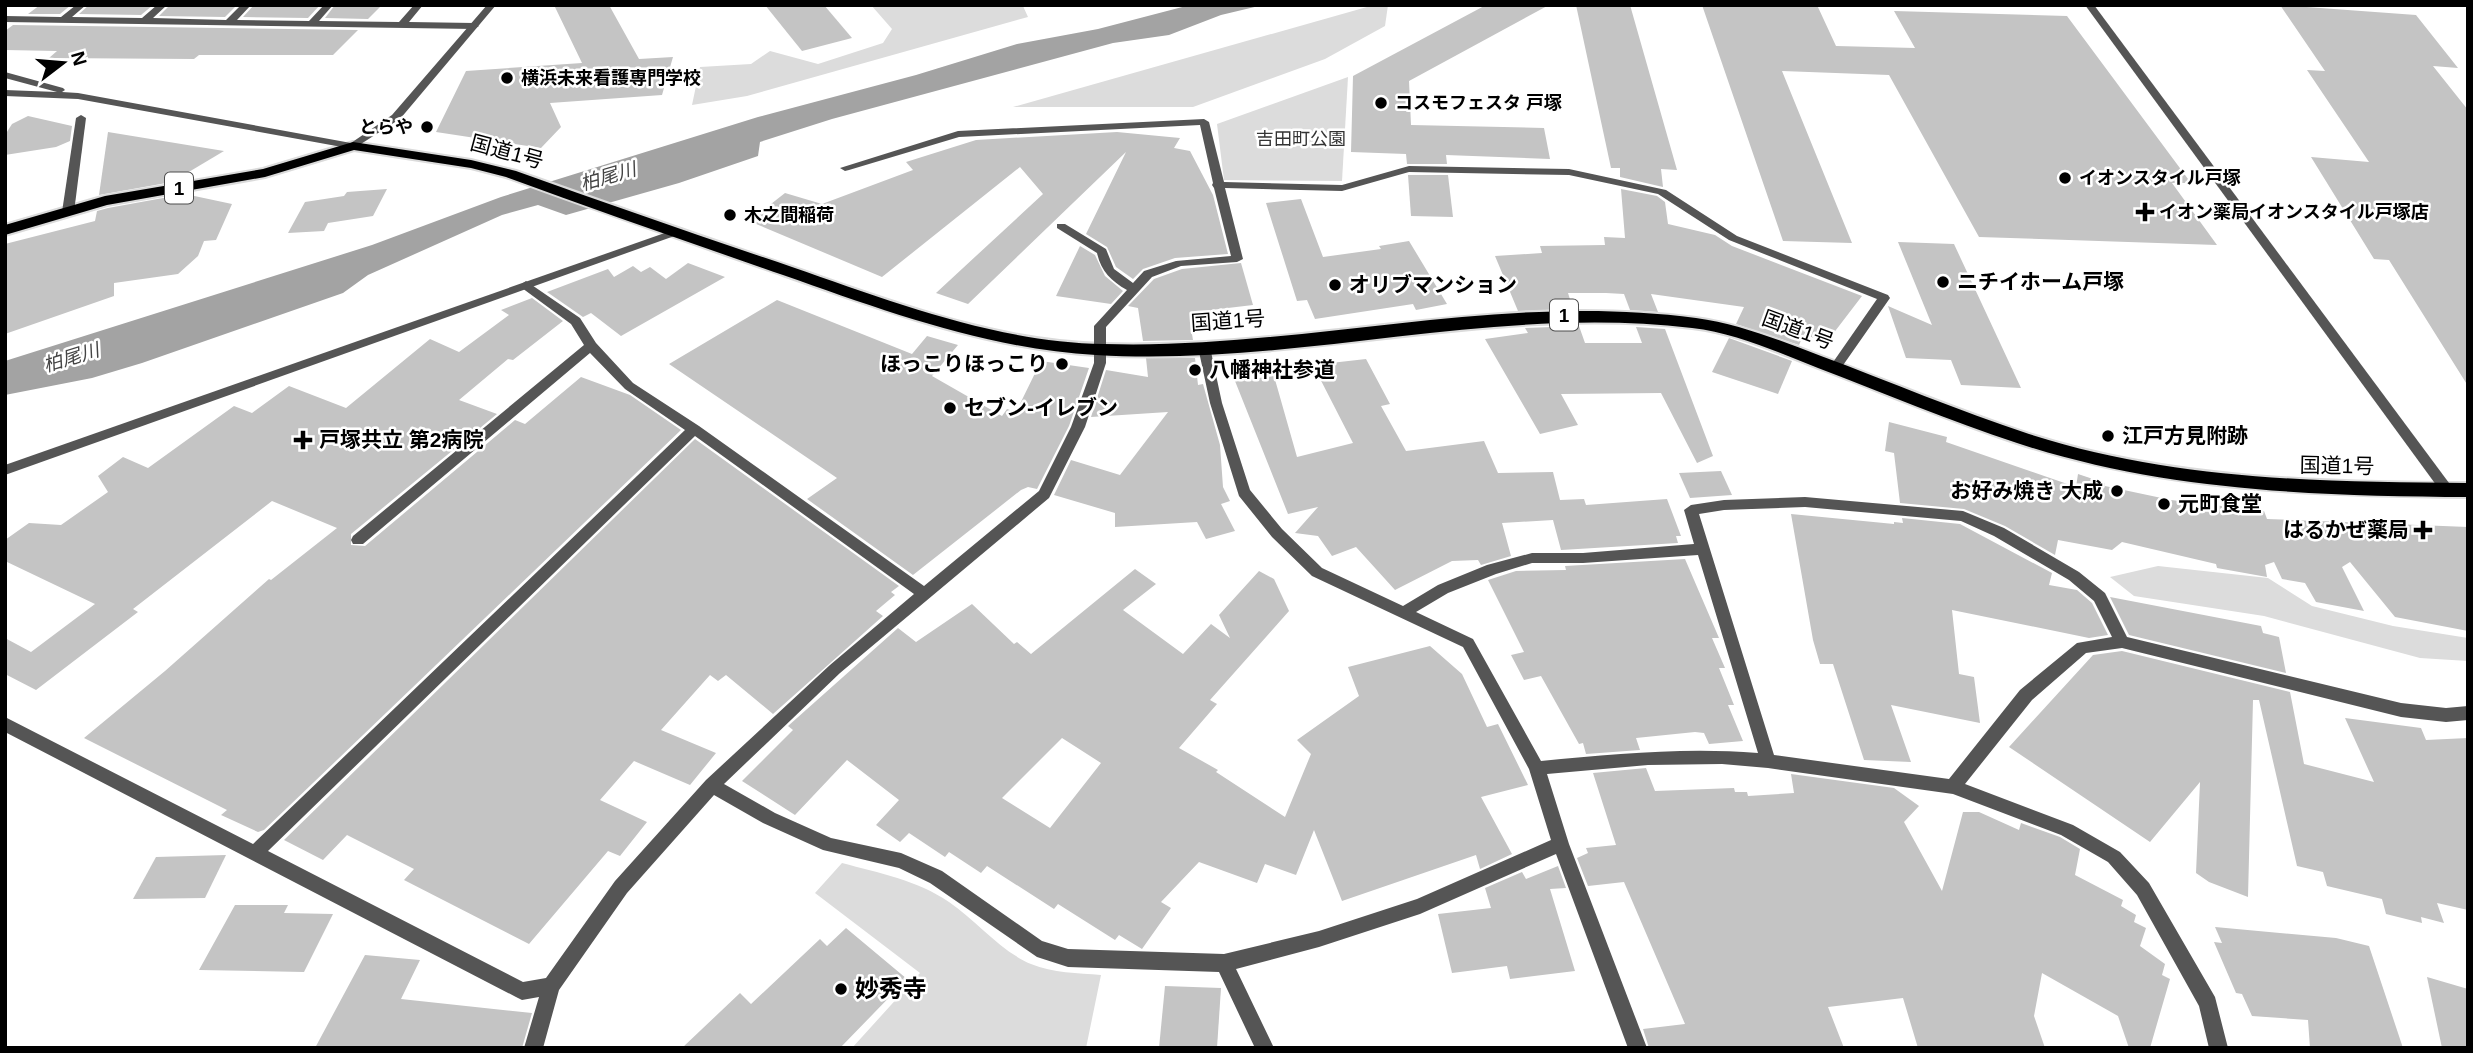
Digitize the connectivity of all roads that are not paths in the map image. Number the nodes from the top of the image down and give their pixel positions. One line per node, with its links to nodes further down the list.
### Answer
1 (82, 5): 9 (street)
2 (163, 5): 10 (street)
3 (247, 5): 11 (street)
4 (330, 5): 12 (street)
5 (419, 5): 13 (street)
6 (492, 5): 14 (street)
7 (2089, 5): 34 (street)
8 (5, 19): 9 (street)
9 (62, 21): 10 (street)
10 (143, 22): 11 (street)
11 (228, 23): 12 (street)
12 (311, 24): 13 (street)
13 (401, 25): 14 (street)
14 (474, 26): 19 (street)
15 (5, 75): 17 (street)
16 (5, 93): 17 (street)
17 (78, 96): 19 (street)
18 (81, 118): 22 (street)
19 (353, 146): 22 (highway, 国道1号 / 1); 25 (highway, 国道1号 / 1)
20 (845, 168): 21 (street)
21 (1217, 185): 27 (street); 31 (street)
22 (68, 212): 24 (highway, 国道1号 / 1)
23 (1061, 226): 27 (street)
24 (5, 230)
25 (676, 232): 26 (street); 30 (highway, 国道1号 / 1)
26 (526, 285): 28 (street); 33 (street)
27 (1134, 289): 30 (street)
28 (591, 346): 32 (street); 36 (street)
29 (1204, 347): 30 (highway, 国道1号 / 1); 31 (highway, 国道1号 / 1); 39 (street)
30 (1100, 350): 38 (street)
31 (1835, 368): 34 (highway, 国道1号 / 1)
32 (694, 429): 38 (street); 48 (street)
33 (5, 470)
34 (2447, 490): 35 (highway, 国道1号 / 1)
35 (2468, 490)
36 (358, 540)
37 (1703, 549): 39 (street); 40 (street); 43 (street)
38 (923, 594): 45 (street)
39 (1406, 611): 44 (street)
40 (2122, 642): 41 (street); 46 (street)
41 (2468, 713)
42 (5, 724): 48 (street)
43 (1768, 761): 44 (street); 46 (street)
44 (1537, 768): 47 (street)
45 (712, 785): 49 (street); 50 (street)
46 (1953, 787): 54 (street)
47 (1561, 844): 49 (street); 53 (street)
48 (255, 853): 50 (street)
49 (1224, 963): 52 (street)
50 (551, 986): 51 (street)
51 (533, 1048)
52 (1265, 1048)
53 (1638, 1048)
54 (2219, 1048)

